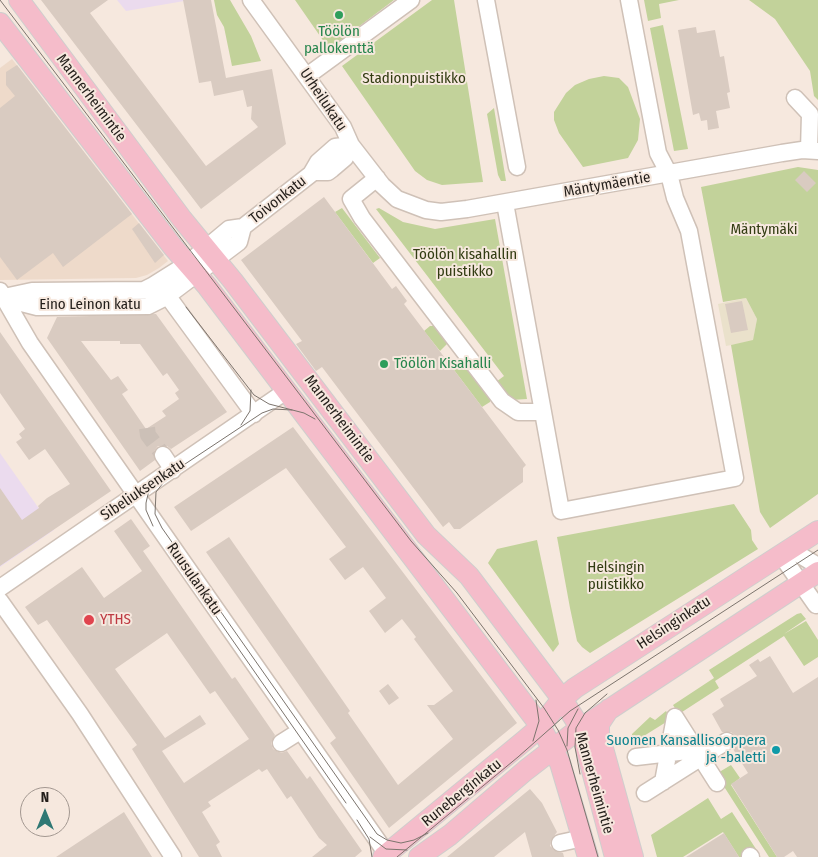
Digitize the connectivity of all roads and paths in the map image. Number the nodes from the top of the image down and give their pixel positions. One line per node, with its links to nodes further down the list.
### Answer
1 (19, 0): 16 (main road, Mannerheimintie)
2 (251, 0): 7 (street, Urheilukatu)
3 (411, 0): 7 (street)
4 (486, 0): 11 (street)
5 (629, 0): 12 (street)
6 (0, 23): 17 (main road, Mannerheimintie)
7 (307, 76): 9 (street, Urheilukatu)
8 (796, 98): 10 (street)
9 (351, 145): 13 (street, Urheilukatu); 16 (street, Toivonkatu)
10 (813, 151): 12 (street, Mäntymäentie)
11 (518, 167)
12 (669, 174): 15 (street, Mäntymäentie); 21 (street)
13 (377, 178): 14 (street, Urheilukatu); 21 (street)
14 (397, 199): 15 (street, Mäntymäentie)
15 (504, 203): 21 (street)
16 (210, 254): 17 (street, Toivonkatu); 34 (main road, Mannerheimintie)
17 (192, 269): 18 (street, Eino Leinon katu); 20 (main road, Mannerheimintie)
18 (163, 290): 19 (street, Eino Leinon katu); 22 (street)
19 (2, 296): 25 (street, Ruusulankatu)
20 (286, 391): 22 (street, Sibeliuksenkatu); 36 (main road, Mannerheimintie)
21 (543, 412)
22 (254, 414): 24 (street, Sibeliuksenkatu)
23 (163, 455): 24 (street)
24 (173, 470): 25 (street, Sibeliuksenkatu)
25 (136, 495): 31 (street, Sibeliuksenkatu); 38 (street, Ruusulankatu)
26 (818, 531): 27 (main road, Helsinginkatu)
27 (786, 552): 28 (street); 30 (street); 34 (main road, Helsinginkatu)
28 (818, 566)
29 (818, 572): 30 (main road)
30 (801, 584): 33 (street); 35 (main road)
31 (0, 588)
32 (0, 601): 51 (street)
33 (816, 605)
34 (562, 699): 36 (main road, Helsinginkatu); 37 (main road, Mannerheimintie)
35 (609, 709): 37 (main road); 54 (main road)
36 (540, 726): 41 (main road, Mannerheimintie); 50 (main road, Runeberginkatu)
37 (580, 729): 41 (main road); 53 (main road, Mannerheimintie)
38 (300, 730): 40 (street); 50 (street, Ruusulankatu)
39 (727, 741): 43 (street)
40 (281, 743)
41 (553, 749): 49 (main road, Mannerheimintie); 52 (main road, Runeberginkatu)
42 (668, 753): 43 (street); 43 (street); 44 (street); 45 (street)
43 (699, 754): 45 (street); 46 (street)
44 (636, 757)
45 (663, 782): 47 (street)
46 (717, 783)
47 (645, 793)
48 (560, 843): 49 (street)
49 (585, 848)
50 (386, 856)
51 (173, 857)
52 (419, 857)
53 (615, 857)
54 (633, 857)

